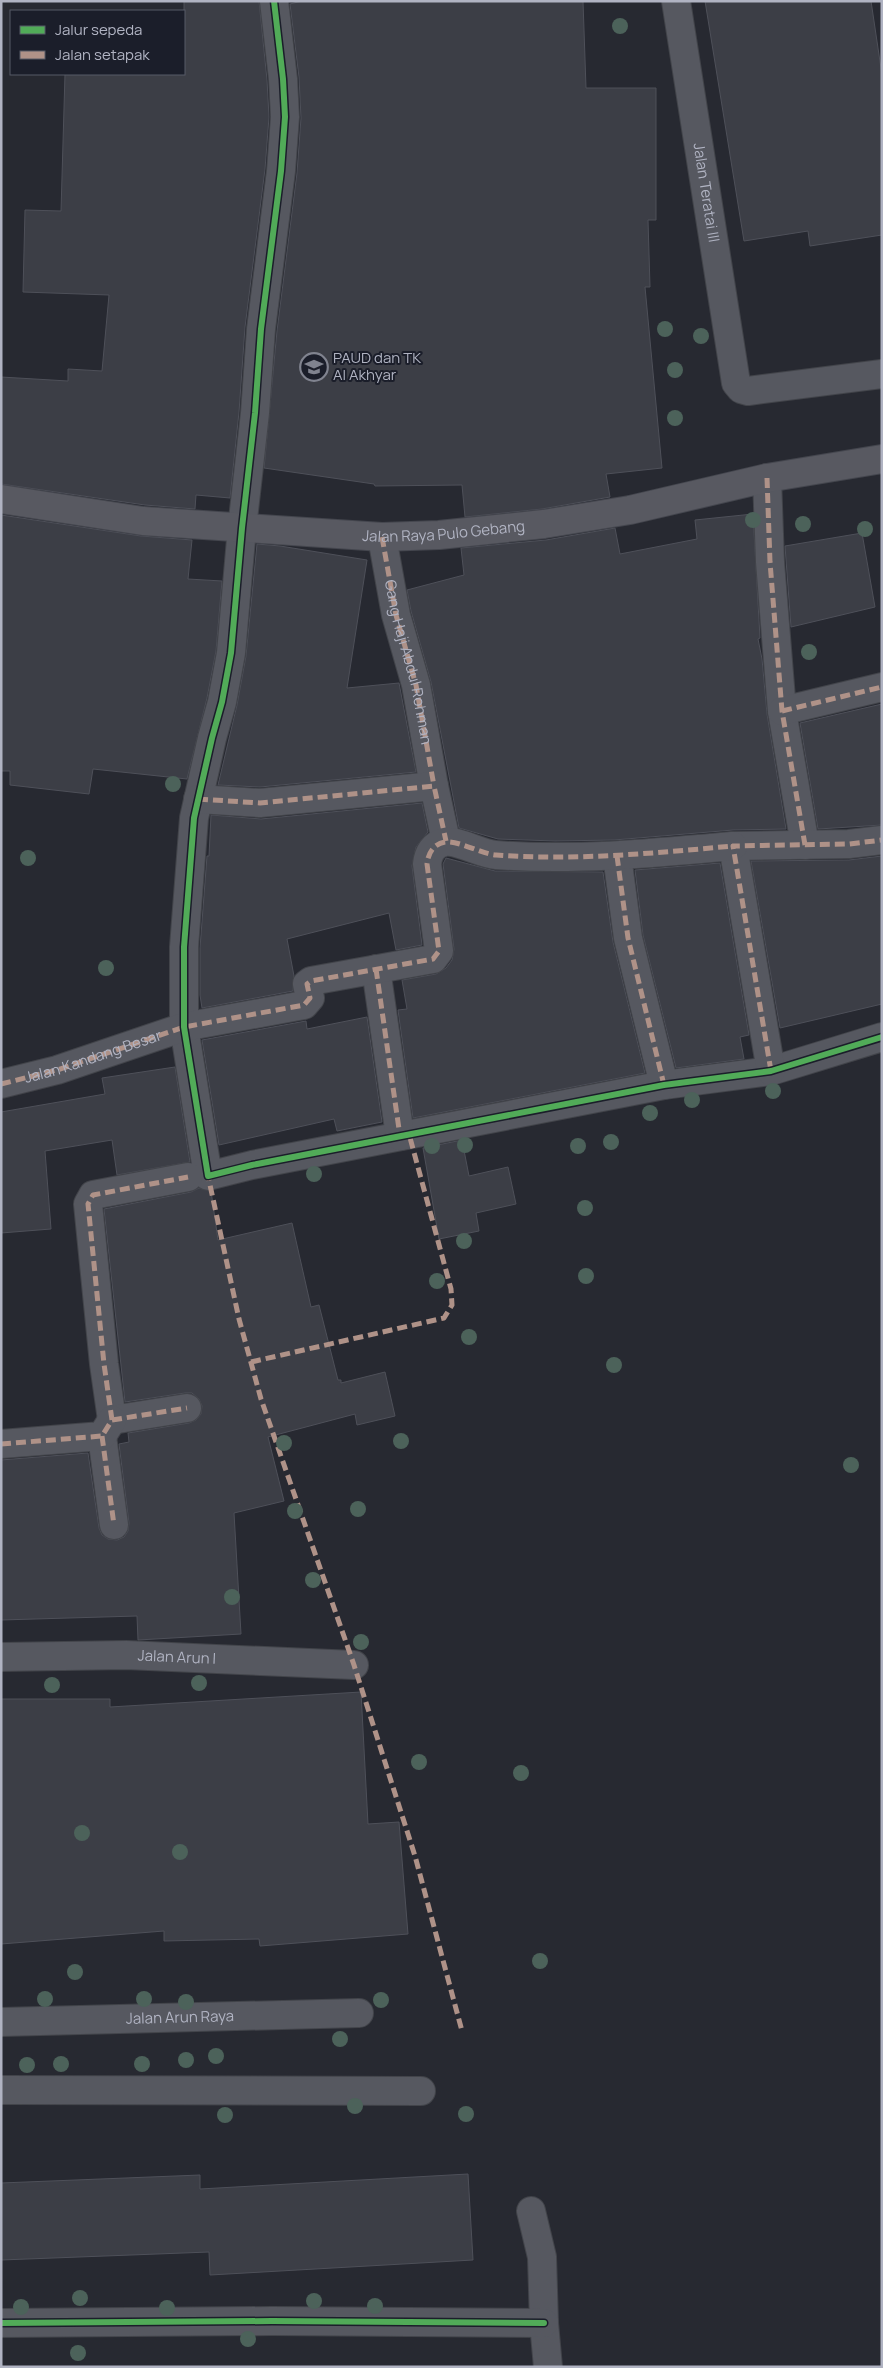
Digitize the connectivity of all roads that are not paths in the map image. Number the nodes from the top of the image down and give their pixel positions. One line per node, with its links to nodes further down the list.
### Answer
1 (274, 1): 7 (street)
2 (676, 1): 3 (street, Jalan Teratai III)
3 (882, 374)
4 (882, 459): 5 (main road, Jalan Raya Pulo Gebang)
5 (767, 478): 8 (main road, Jalan Raya Pulo Gebang); 10 (street)
6 (1, 499): 7 (main road, Jalan Raya Pulo Gebang)
7 (242, 528): 8 (main road, Jalan Raya Pulo Gebang); 12 (street)
8 (382, 537): 11 (street, Gang Haji Abdul Rohman)
9 (882, 687): 10 (street)
10 (782, 711): 15 (street)
11 (434, 786): 12 (street); 14 (street, Gang Haji Abdul Rohman)
12 (198, 799): 19 (street)
13 (882, 840): 15 (street)
14 (446, 842): 17 (street); 18 (street)
15 (805, 845): 16 (street)
16 (733, 846): 17 (street); 21 (street)
17 (617, 856): 23 (street)
18 (376, 969): 19 (street, Jalan Kandang Besar); 24 (street)
19 (184, 1027): 22 (street, Jalan Kandang Besar); 24 (street)
20 (882, 1037): 21 (street)
21 (771, 1071): 23 (street)
22 (1, 1084)
23 (664, 1084): 24 (street)
24 (400, 1136)
25 (188, 1177): 27 (street)
26 (187, 1408): 27 (street)
27 (107, 1428): 28 (street); 29 (street)
28 (1, 1444)
29 (114, 1525)
30 (1, 1657): 31 (street, Jalan Arun I)
31 (354, 1665)
32 (359, 2013): 33 (street, Jalan Arun Raya)
33 (1, 2022)
34 (1, 2090): 35 (street)
35 (420, 2091)
36 (531, 2211): 38 (street)
37 (1, 2323): 38 (street)
38 (544, 2323): 39 (street)
39 (548, 2367)

